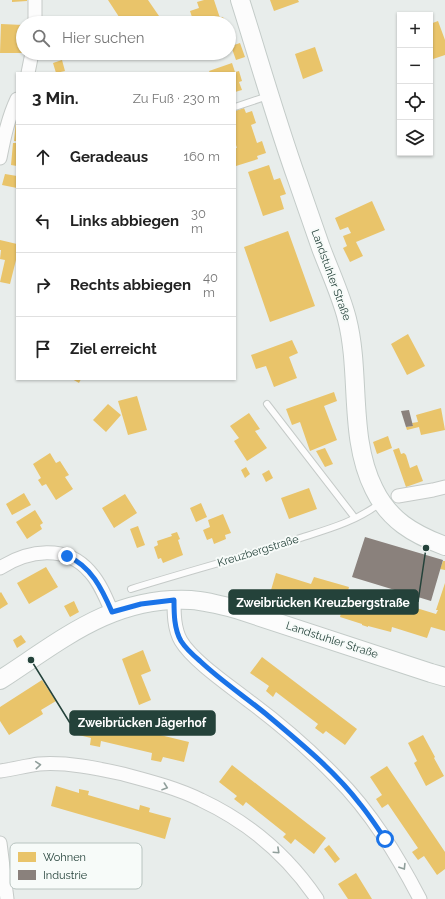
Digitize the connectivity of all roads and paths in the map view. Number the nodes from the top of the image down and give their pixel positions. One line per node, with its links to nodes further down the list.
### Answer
1 (35, 0): 3 (street)
2 (240, 0): 6 (street, Landstuhler Straße)
3 (35, 16)
4 (31, 60): 5 (street)
5 (28, 72)
6 (270, 95): 8 (lane); 13 (street, Landstuhler Straße)
7 (16, 101): 9 (street)
8 (236, 107)
9 (0, 158)
10 (267, 404): 14 (lane)
11 (445, 487): 12 (street)
12 (398, 496)
13 (382, 502): 14 (lane, Kreuzbergstraße); 15 (street, Landstuhler Straße)
14 (355, 518): 17 (lane, Kreuzbergstraße)
15 (445, 546)
16 (0, 568): 19 (street)
17 (131, 589)
18 (174, 600): 19 (street, Landstuhler Straße); 20 (street, Landstuhler Straße); 26 (street, one-way to 26)
19 (112, 612): 21 (street, Landstuhler Straße)
20 (445, 677)
21 (0, 680)
22 (0, 771): 25 (street, one-way to 25)
23 (0, 844): 24 (street)
24 (7, 899)
25 (317, 899)
26 (420, 899)

